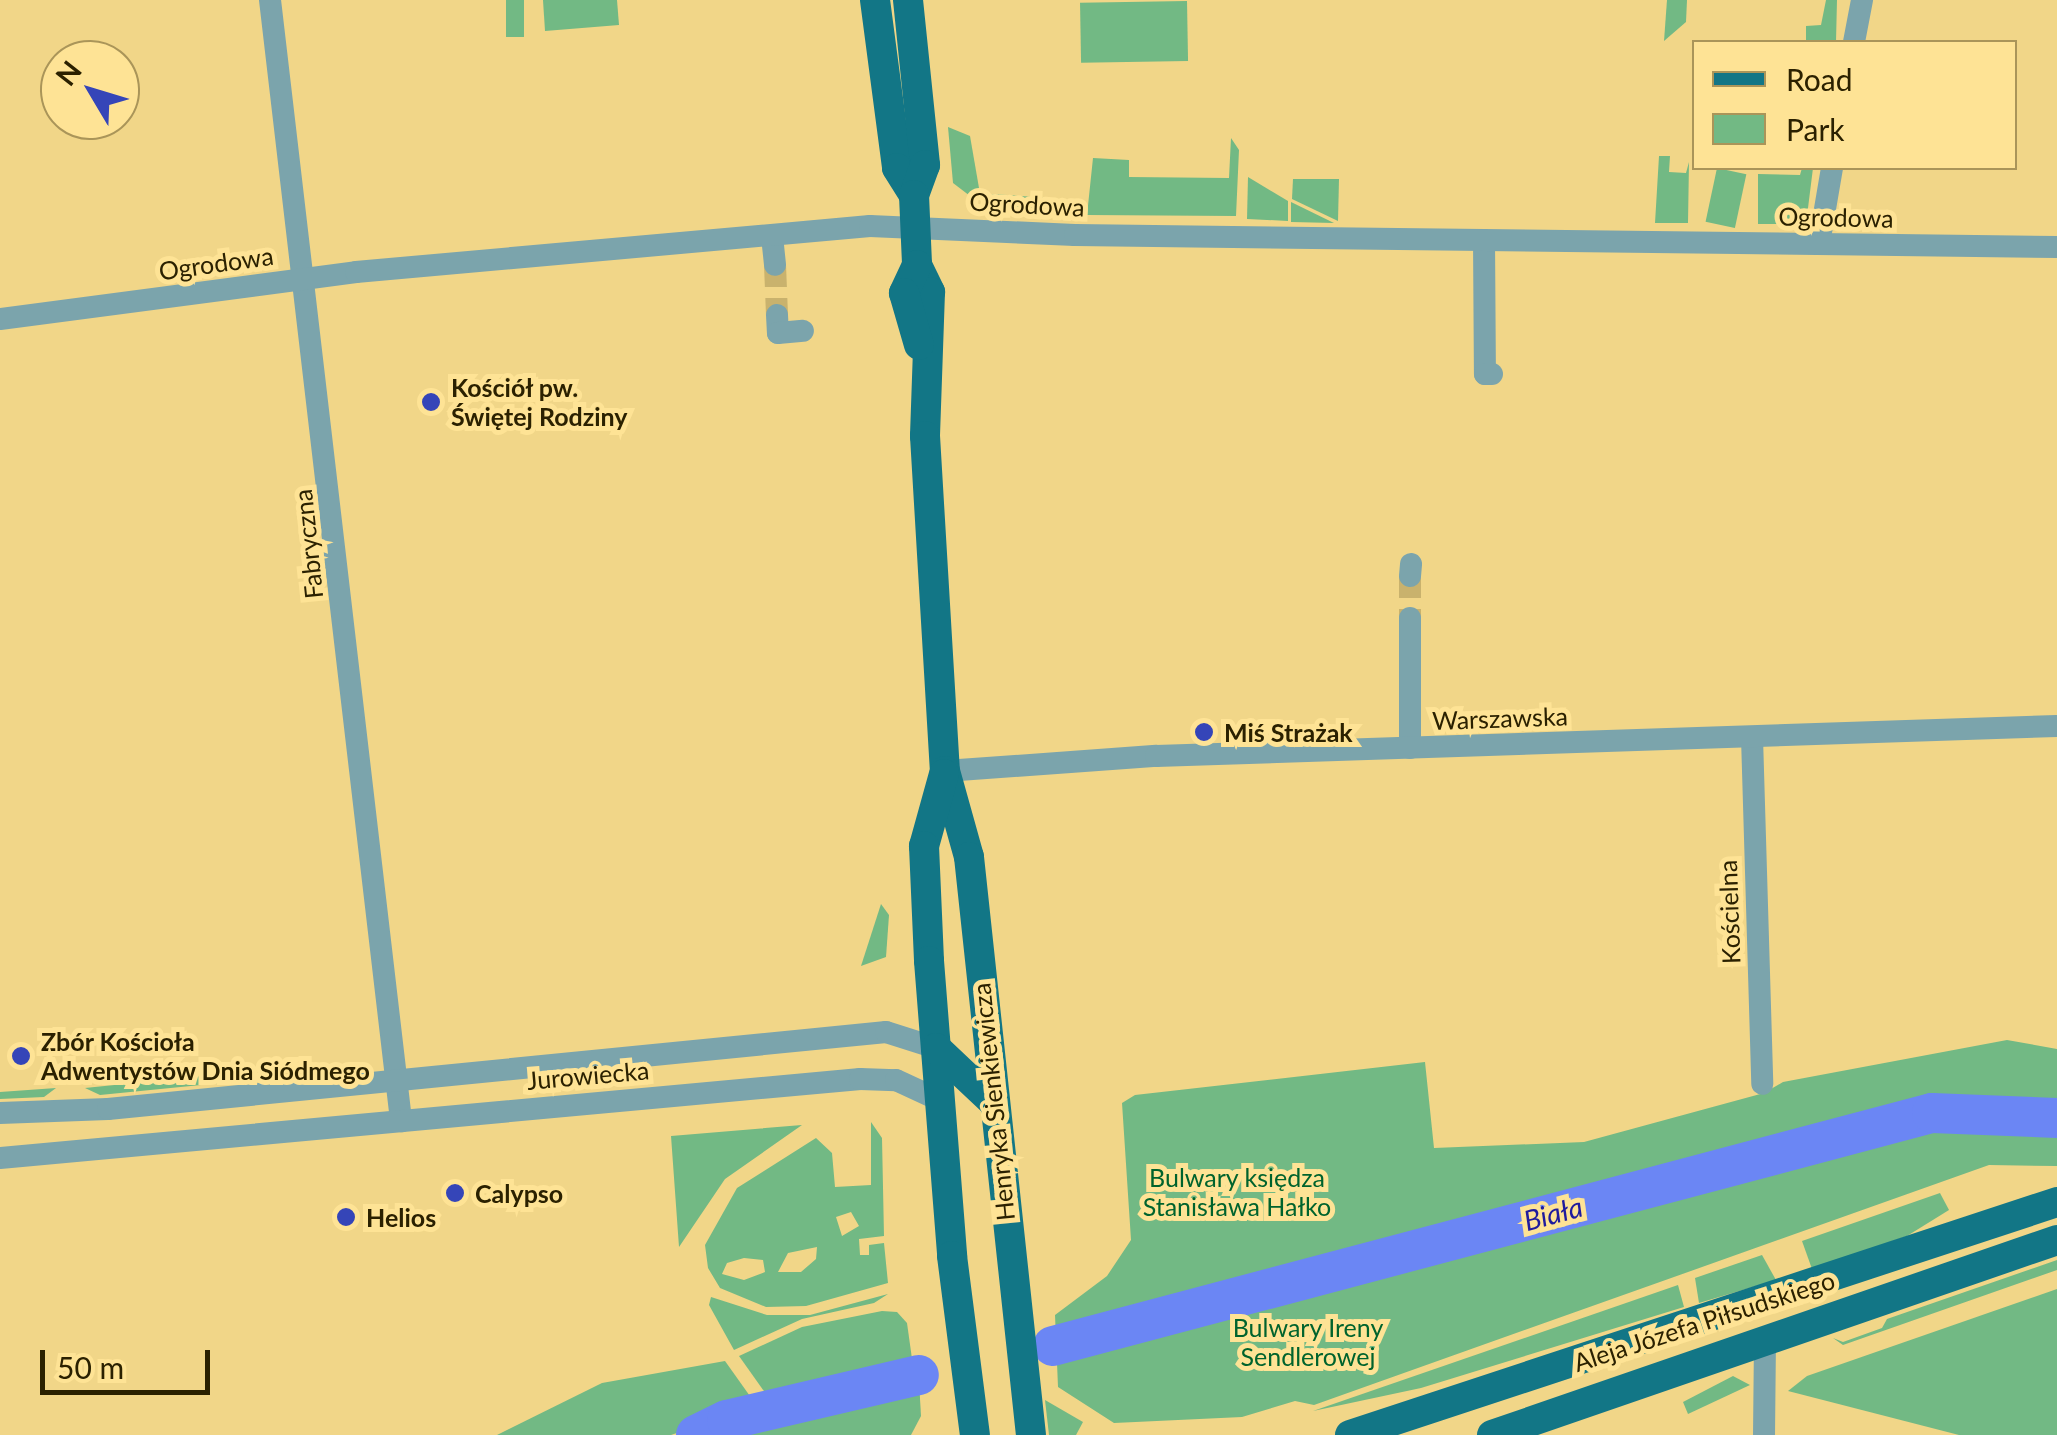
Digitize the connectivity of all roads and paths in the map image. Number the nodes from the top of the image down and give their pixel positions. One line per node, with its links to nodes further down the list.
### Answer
1 (270, 0): 14 (street, Fabryczna)
2 (875, 0): 7 (main road, Henryka Sienkiewicza)
3 (908, 0): 7 (main road, Henryka Sienkiewicza)
4 (1862, 0): 5 (street)
5 (1854, 40)
6 (1832, 170): 11 (street)
7 (914, 195): 8 (main road, Henryka Sienkiewicza)
8 (916, 227): 9 (street, Ogrodowa); 10 (street, Ogrodowa); 23 (main road, Henryka Sienkiewicza)
9 (772, 236): 13 (street); 14 (street, Ogrodowa)
10 (1484, 240): 11 (street, Ogrodowa); 18 (street)
11 (1819, 244): 12 (street, Ogrodowa)
12 (2057, 247)
13 (775, 266)
14 (301, 279): 16 (street, Ogrodowa); 27 (street, Fabryczna)
15 (778, 315): 17 (street)
16 (0, 320)
17 (804, 331)
18 (1492, 374)
19 (1410, 618): 22 (street)
20 (2057, 726): 21 (street, Warszawska)
21 (1752, 737): 22 (street, Warszawska); 29 (street, Kościelna)
22 (1410, 748): 23 (street, Warszawska)
23 (944, 771): 25 (main road, Henryka Sienkiewicza); 33 (main road, Henryka Sienkiewicza)
24 (814, 1041): 25 (street, Jurowiecka); 26 (street, Jurowiecka); 28 (street)
25 (936, 1048): 32 (main road, Henryka Sienkiewicza); 33 (main road)
26 (680, 1055): 27 (street, Jurowiecka); 30 (street)
27 (398, 1082): 31 (street, Jurowiecka); 35 (street, Fabryczna)
28 (817, 1083): 30 (street, Jurowiecka); 32 (street, Jurowiecka)
29 (1762, 1084)
30 (686, 1094): 35 (street, Jurowiecka)
31 (251, 1096): 34 (street, Jurowiecka); 36 (street)
32 (939, 1100): 41 (main road, Henryka Sienkiewicza)
33 (990, 1100): 42 (main road, Henryka Sienkiewicza)
34 (0, 1112)
35 (401, 1120): 36 (street, Jurowiecka)
36 (238, 1136): 37 (street, Jurowiecka)
37 (0, 1158)
38 (2057, 1202): 43 (main road, Aleja Józefa Piłsudskiego)
39 (2057, 1240): 40 (main road, Aleja Józefa Piłsudskiego)
40 (1765, 1341): 44 (main road, Aleja Józefa Piłsudskiego); 45 (street)
41 (976, 1435)
42 (1030, 1435)
43 (1350, 1435)
44 (1492, 1435)
45 (1764, 1435)

